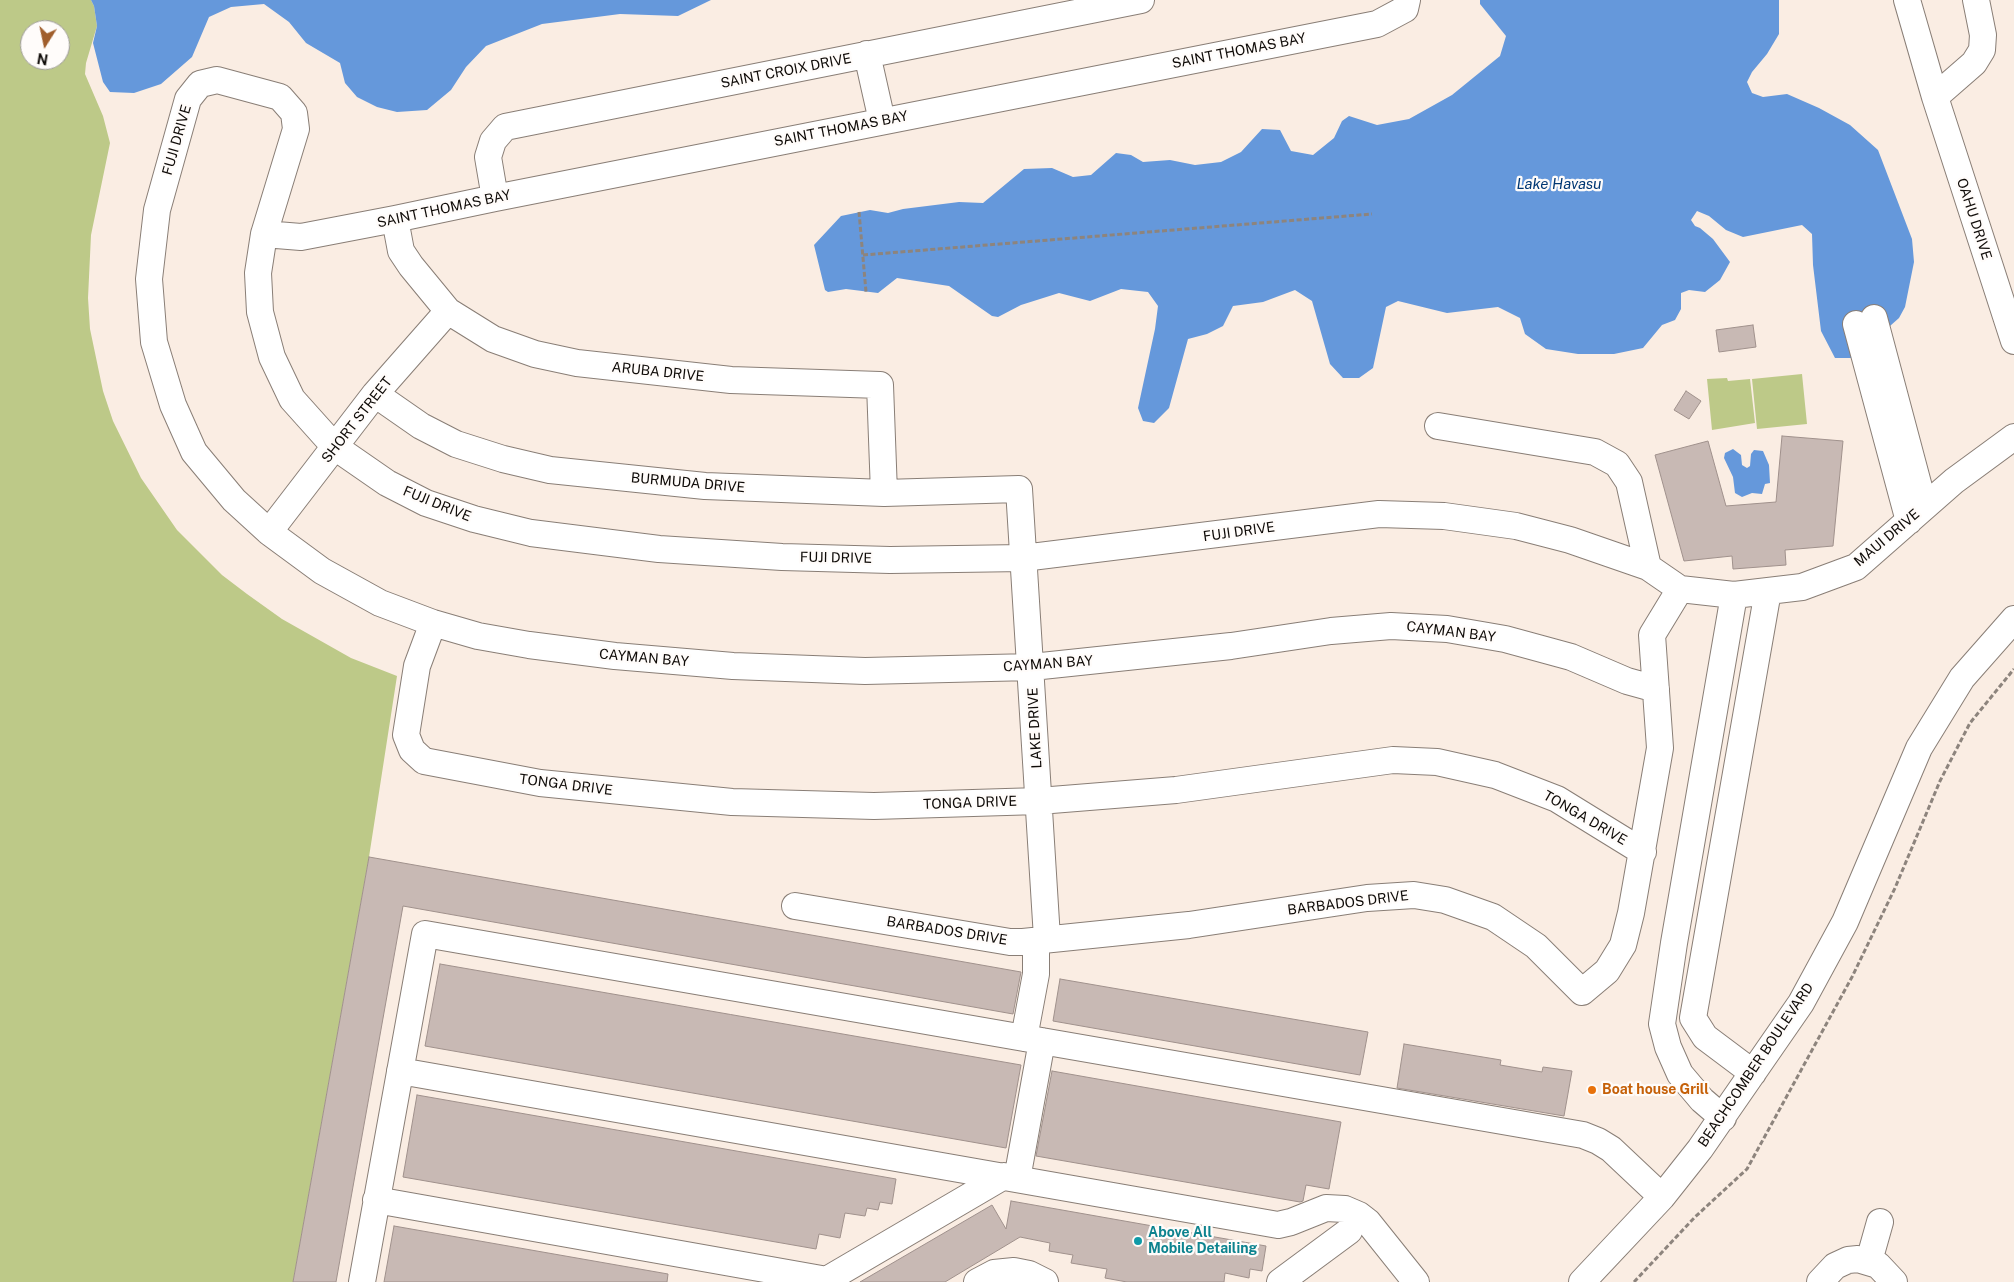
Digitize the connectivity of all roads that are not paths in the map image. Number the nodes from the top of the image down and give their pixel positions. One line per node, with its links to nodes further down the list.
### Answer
1 (1141, 0): 5 (street, SAINT CROIX DRIVE)
2 (1407, 0): 7 (street, SAINT THOMAS BAY)
3 (1907, 0): 6 (street, OAHU DRIVE)
4 (1976, 0): 6 (street)
5 (867, 54): 7 (street); 8 (street, SAINT CROIX DRIVE)
6 (1935, 97): 13 (street, OAHU DRIVE)
7 (882, 121): 8 (street, SAINT THOMAS BAY)
8 (495, 198): 9 (street, SAINT THOMAS BAY)
9 (395, 219): 10 (street, SAINT THOMAS BAY); 11 (street, ARUBA DRIVE)
10 (264, 234): 17 (street, FUJI DRIVE); 21 (street, FUJI DRIVE)
11 (448, 311): 14 (street, SHORT STREET); 19 (street, ARUBA DRIVE)
12 (1865, 321): 20 (street)
13 (2014, 342)
14 (375, 394): 17 (street, SHORT STREET); 19 (street, BURMUDA DRIVE)
15 (1438, 426): 23 (street)
16 (2014, 437): 20 (street, MAUI DRIVE)
17 (335, 447): 21 (street, SHORT STREET); 22 (street, FUJI DRIVE)
18 (1019, 489): 19 (street, BURMUDA DRIVE); 22 (street, LAKE DRIVE)
19 (884, 493)
20 (1916, 514): 25 (street, MAUI DRIVE)
21 (269, 532): 28 (street, FUJI DRIVE)
22 (1023, 558): 23 (street, FUJI DRIVE); 29 (street, LAKE DRIVE)
23 (1648, 567): 24 (street, FUJI DRIVE)
24 (1680, 589): 26 (street, MAUI DRIVE); 30 (street, BARBADOS DRIVE)
25 (1768, 591): 26 (street, MAUI DRIVE); 37 (street)
26 (1734, 595): 38 (street)
27 (2014, 619): 37 (street, BEACHCOMBER BOULEVARD)
28 (434, 623): 29 (street, CAYMAN BAY); 31 (street, TONGA DRIVE)
29 (1032, 667): 30 (street, CAYMAN BAY); 31 (street, LAKE DRIVE)
30 (1656, 689): 32 (street, BARBADOS DRIVE)
31 (1039, 801): 32 (street, TONGA DRIVE); 34 (street, LAKE DRIVE)
32 (1643, 852): 34 (street, BARBADOS DRIVE)
33 (794, 906): 34 (street, BARBADOS DRIVE)
34 (1042, 939): 35 (street, LAKE DRIVE)
35 (1033, 1040): 36 (street); 39 (street, LAKE DRIVE); 40 (street)
36 (400, 1071): 39 (street); 41 (street)
37 (1753, 1073): 38 (street, BEACHCOMBER BOULEVARD)
38 (1722, 1118): 40 (street, BEACHCOMBER BOULEVARD)
39 (1010, 1178): 46 (street); 50 (street)
40 (1662, 1197): 51 (street, BEACHCOMBER BOULEVARD)
41 (376, 1200): 46 (street); 47 (street)
42 (1880, 1222): 44 (street)
43 (1349, 1231): 45 (street)
44 (1869, 1261): 52 (street); 53 (street)
45 (1296, 1277)
46 (825, 1281)
47 (362, 1282)
48 (977, 1282): 49 (street)
49 (1045, 1282)
50 (1416, 1282)
51 (1582, 1282)
52 (1820, 1282)
53 (1894, 1282)

